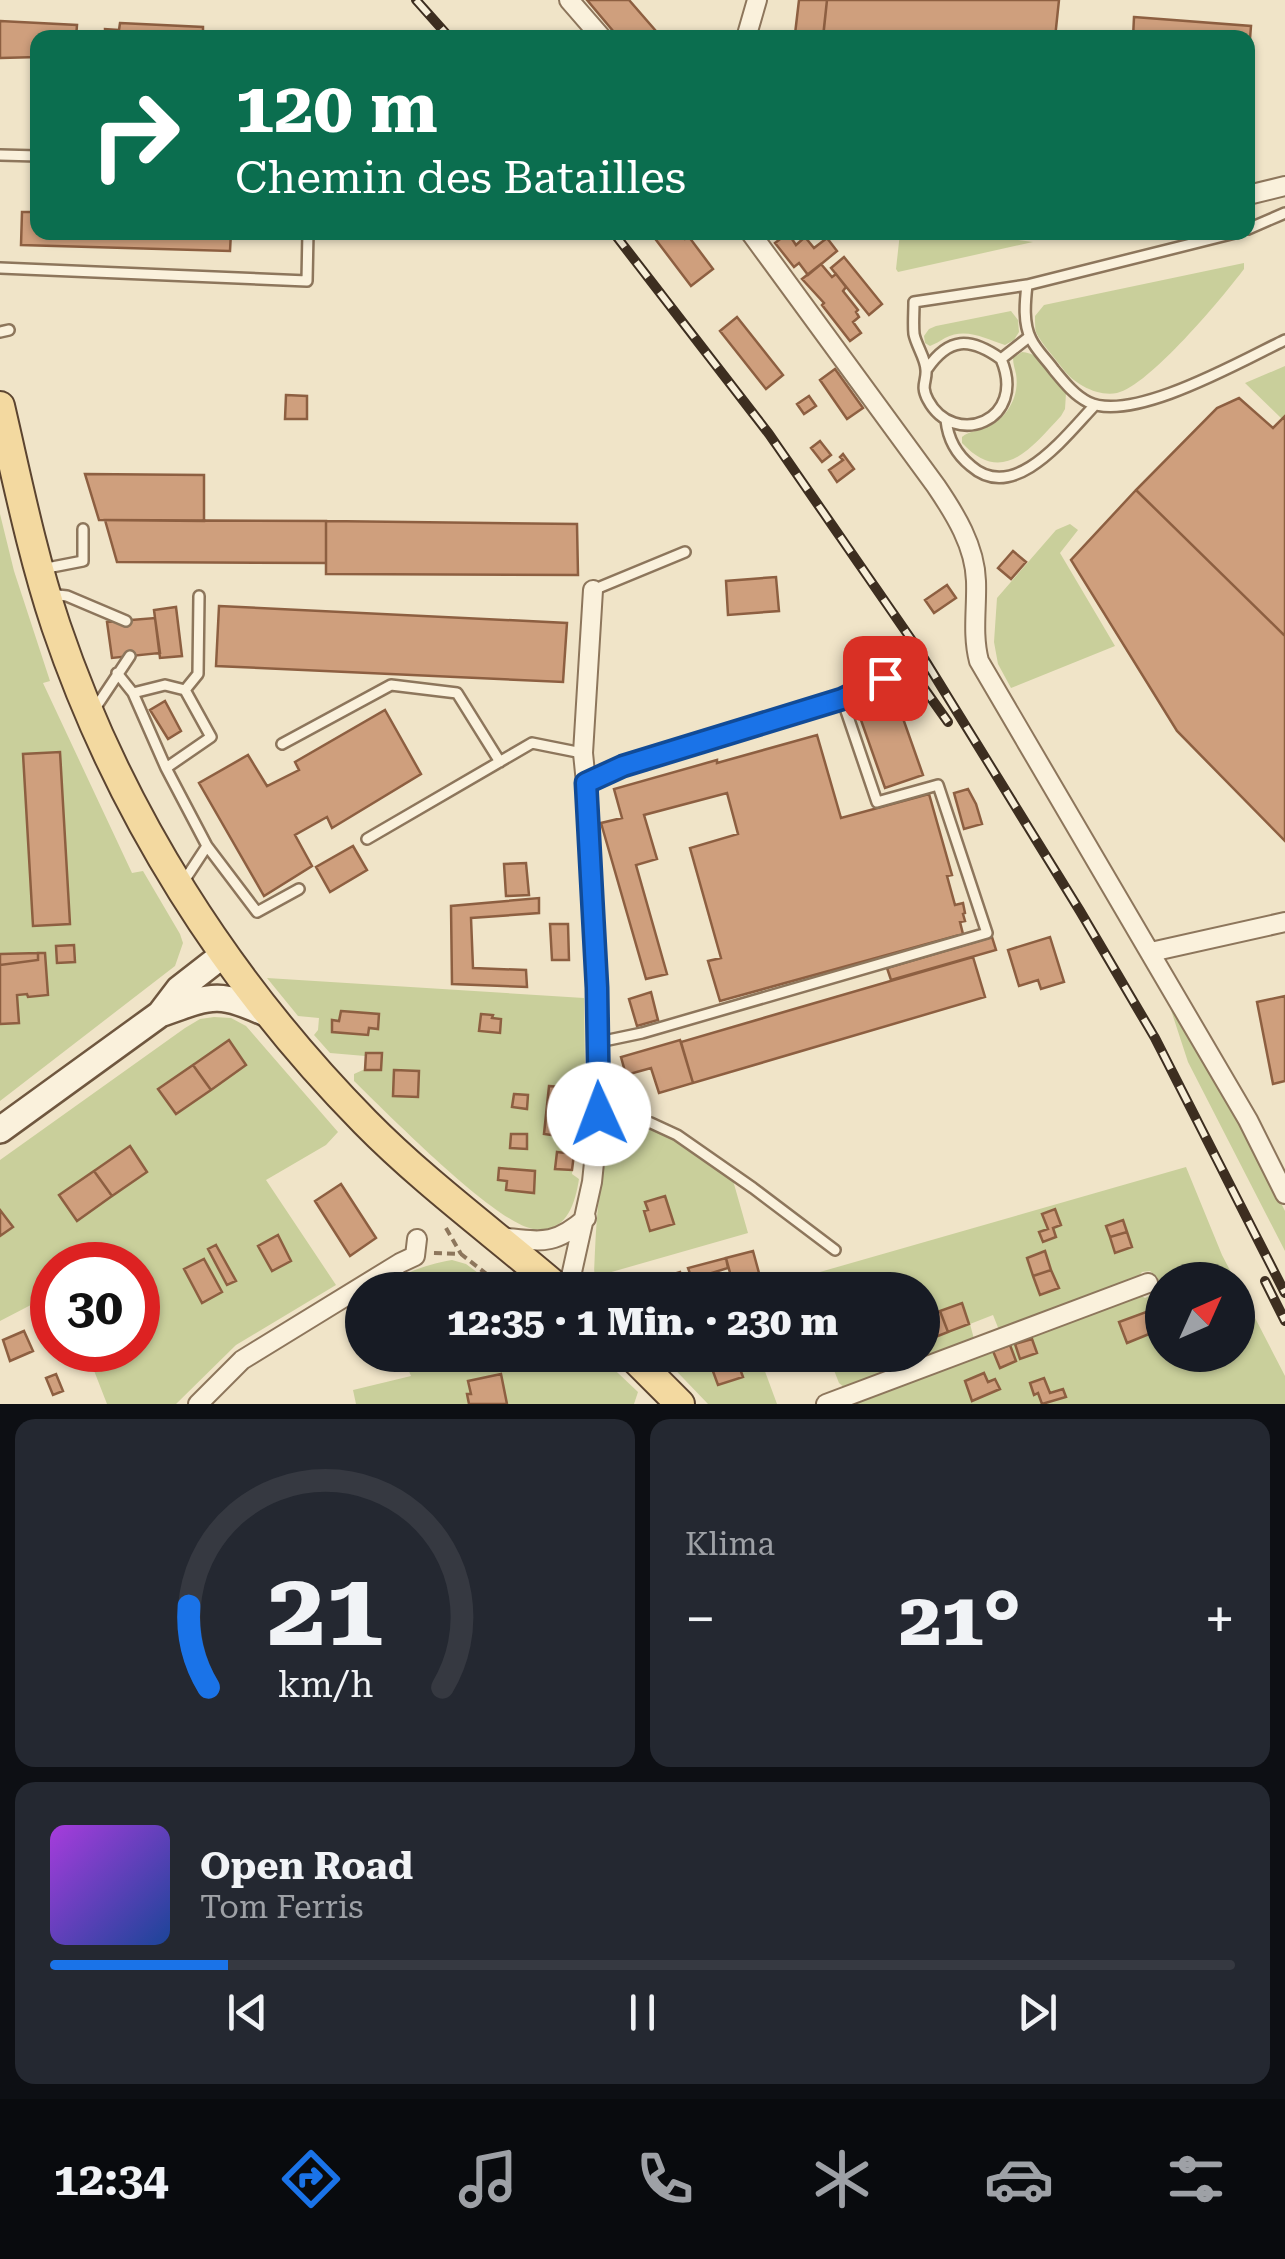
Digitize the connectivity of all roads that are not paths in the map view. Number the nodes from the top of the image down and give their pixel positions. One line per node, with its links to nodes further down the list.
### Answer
1 (570, 0): 3 (street)
2 (756, 0): 4 (street)
3 (595, 30)
4 (748, 30)
5 (0, 155): 6 (lane)
6 (30, 156)
7 (1285, 186): 8 (street)
8 (1255, 193)
9 (1285, 213): 10 (lane)
10 (1255, 226)
11 (308, 240): 14 (lane)
12 (756, 240): 46 (street)
13 (1208, 240): 15 (lane)
14 (0, 268)
15 (1027, 285): 16 (lane); 19 (lane)
16 (1029, 337): 18 (lane); 20 (lane)
17 (1285, 340): 20 (lane)
18 (1001, 359): 19 (lane); 22 (lane)
19 (927, 368): 22 (lane)
20 (1096, 404): 22 (lane)
21 (0, 406): 25 (main road)
22 (946, 420)
23 (83, 529): 25 (lane)
24 (685, 552): 26 (lane)
25 (43, 582): 28 (lane); 35 (main road)
26 (594, 590): 37 (street)
27 (199, 596): 32 (lane)
28 (126, 620)
29 (130, 656): 30 (lane)
30 (118, 673): 33 (lane); 35 (lane)
31 (885, 678): 34 (street)
32 (185, 690): 33 (lane); 39 (lane)
33 (133, 694): 39 (lane)
34 (842, 699): 40 (street); 50 (lane)
35 (90, 716): 43 (main road)
36 (282, 744): 38 (lane)
37 (583, 753): 38 (lane); 40 (street)
38 (500, 762): 41 (lane)
39 (166, 768): 42 (lane)
40 (586, 783): 50 (street)
41 (367, 839)
42 (207, 846): 43 (lane); 44 (lane)
43 (180, 886): 47 (main road)
44 (299, 889)
45 (1285, 922): 46 (street)
46 (1151, 952): 53 (street)
47 (224, 954): 48 (main road); 49 (main road)
48 (160, 1014): 49 (main road); 52 (main road)
49 (270, 1016): 55 (main road)
50 (597, 1042): 51 (street)
51 (599, 1114): 54 (street); 57 (lane)
52 (0, 1130)
53 (1285, 1194)
54 (586, 1217): 55 (street); 59 (street)
55 (497, 1237): 58 (main road)
56 (416, 1248): 62 (street)
57 (834, 1250)
58 (539, 1272)
59 (572, 1272)
60 (1145, 1284): 64 (street)
61 (648, 1372): 63 (main road)
62 (198, 1404)
63 (680, 1404)
64 (826, 1404)

